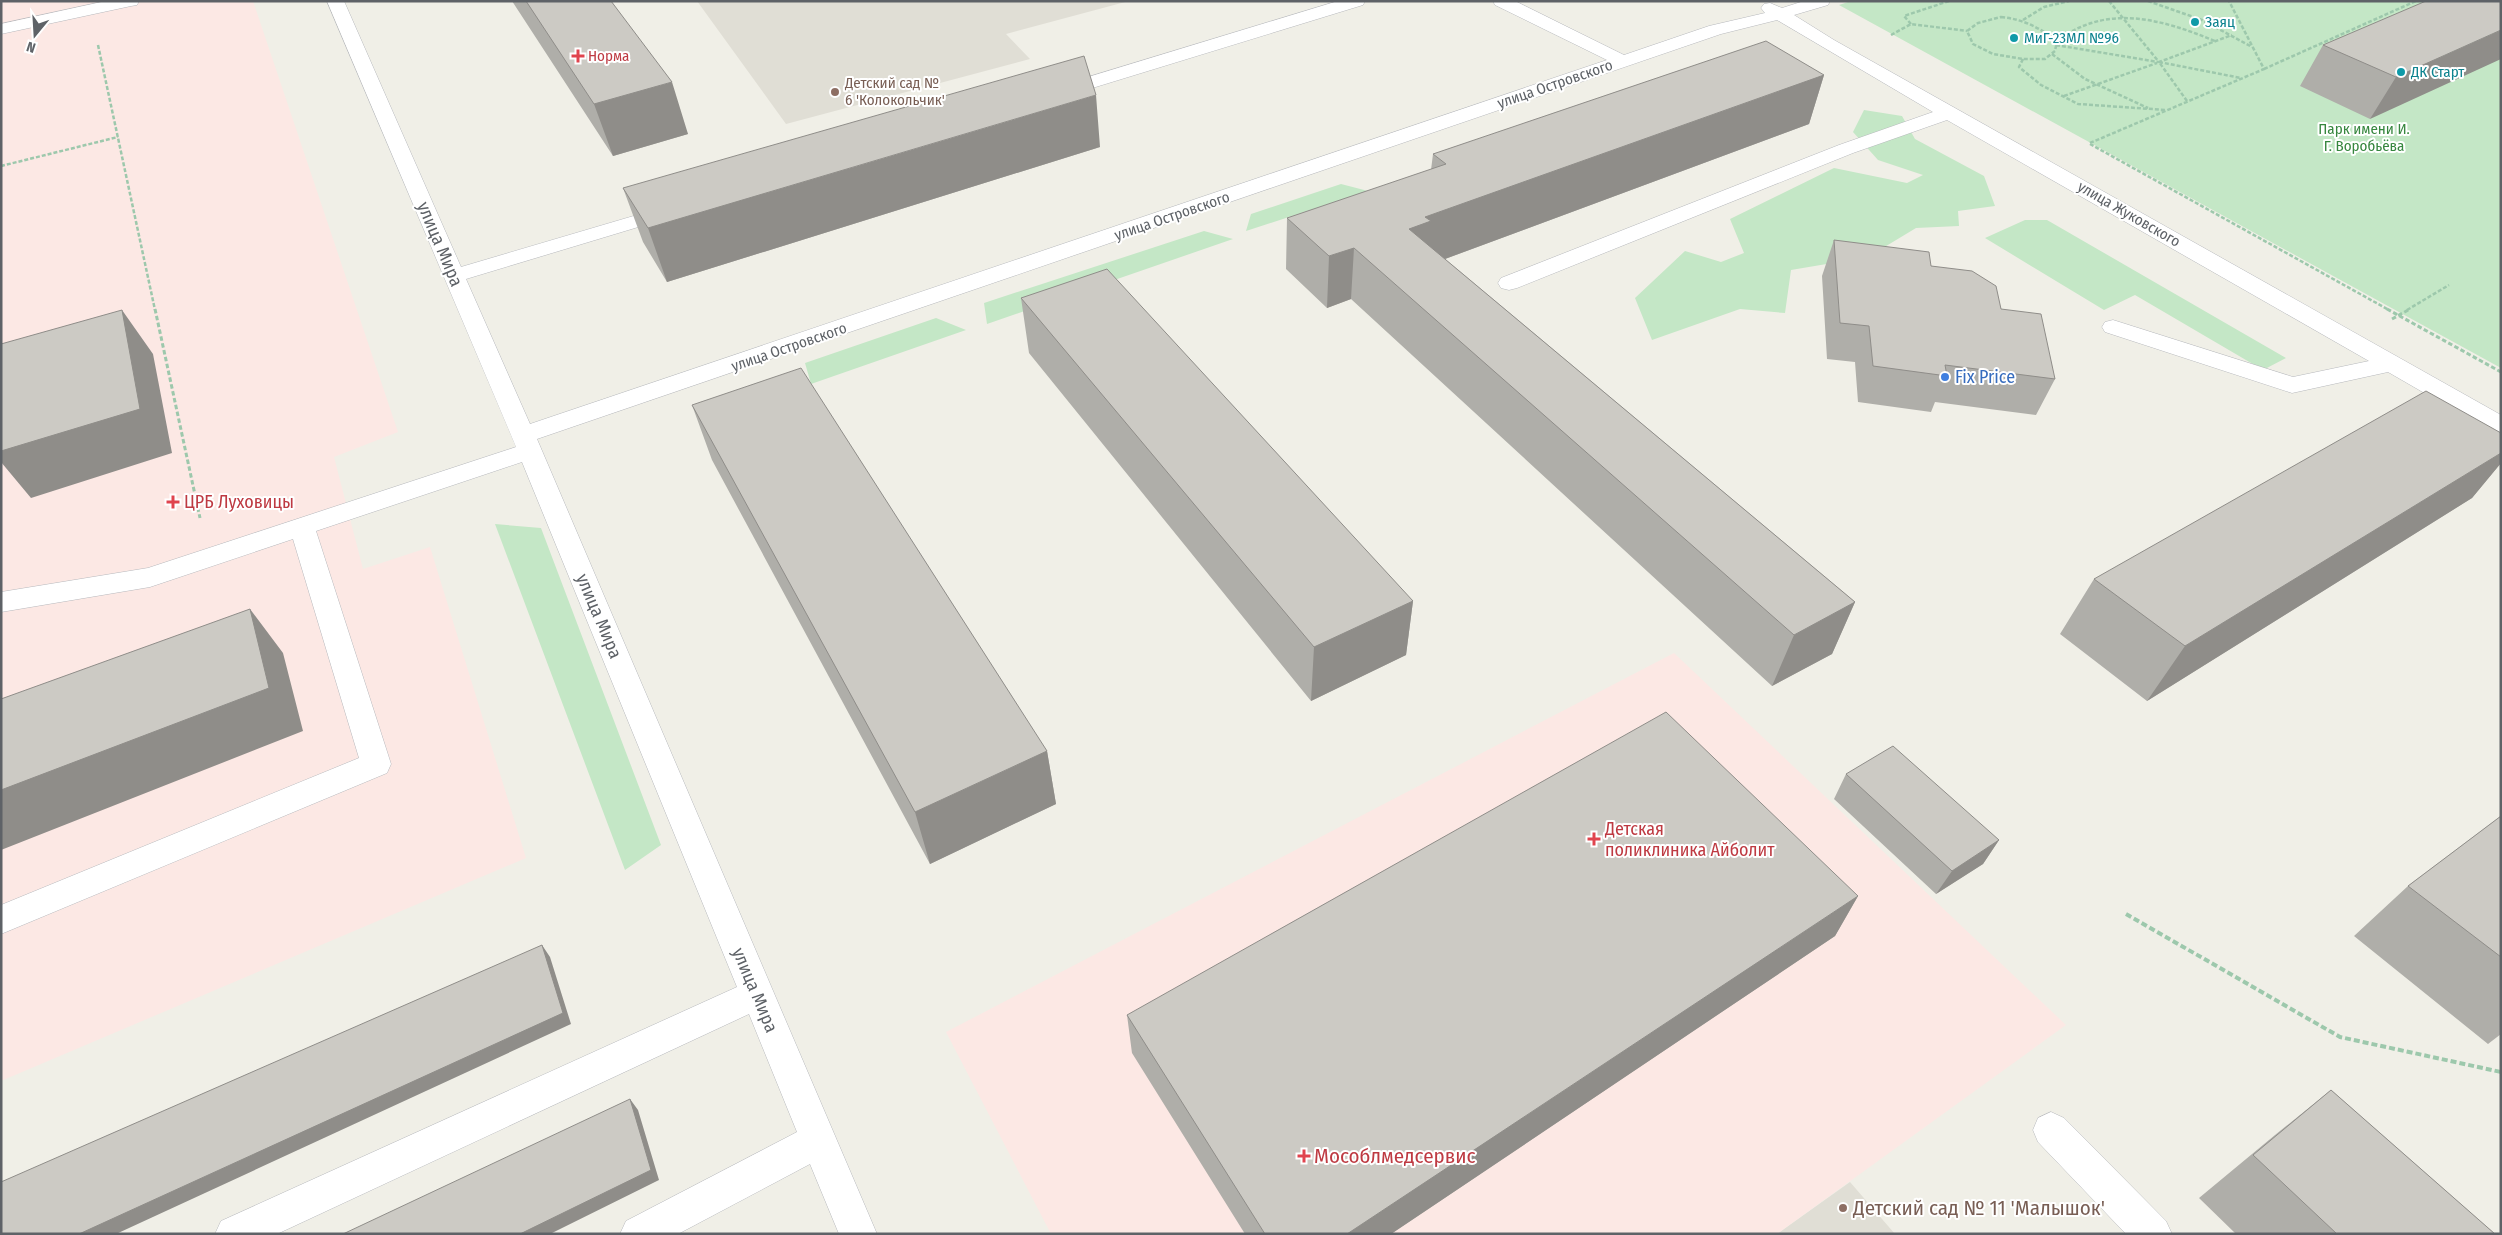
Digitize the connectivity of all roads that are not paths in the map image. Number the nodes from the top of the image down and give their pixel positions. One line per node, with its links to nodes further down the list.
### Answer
1 (131, 1): 8 (street)
2 (335, 1): 13 (street, улица Мира)
3 (1357, 1): 10 (street)
4 (1501, 1): 9 (street)
5 (1758, 1): 7 (street, улица Жуковского)
6 (1822, 1): 7 (street, улица Островского)
7 (1782, 14): 9 (street, улица Островского); 11 (street, улица Жуковского)
8 (1, 29)
9 (1623, 61): 18 (street, улица Островского)
10 (1034, 100)
11 (1951, 112): 14 (street); 16 (street, улица Жуковского)
12 (692, 204): 13 (street)
13 (454, 276): 18 (street, улица Мира)
14 (1509, 283)
15 (2113, 328): 16 (street)
16 (2390, 364): 17 (street, улица Жуковского)
17 (2501, 426)
18 (526, 443): 19 (street, улица Островского); 22 (street, улица Мира)
19 (302, 526): 20 (street, улица Островского); 21 (street)
20 (1, 602)
21 (1, 920)
22 (757, 994): 24 (street, улица Мира); 25 (street)
23 (2051, 1130): 28 (street)
24 (819, 1140): 26 (street); 27 (street, улица Мира)
25 (234, 1234)
26 (639, 1234)
27 (858, 1234)
28 (2153, 1234)

